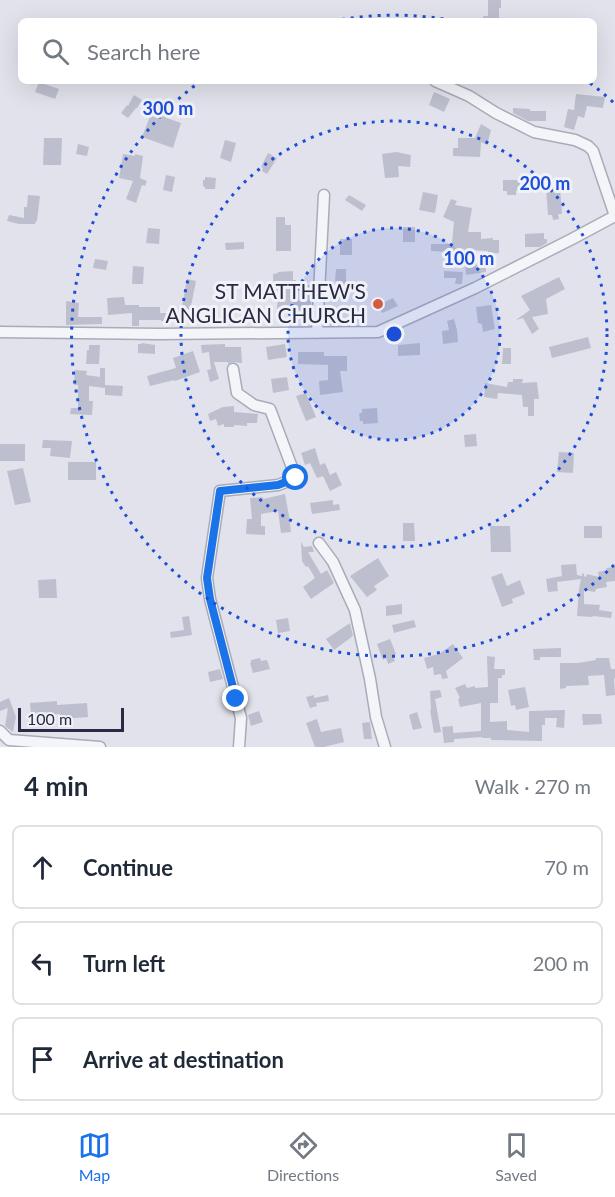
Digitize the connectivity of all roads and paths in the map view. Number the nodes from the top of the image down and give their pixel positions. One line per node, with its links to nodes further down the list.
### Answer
1 (442, 84): 3 (street)
2 (324, 195): 5 (street)
3 (615, 216): 5 (street)
4 (0, 332): 5 (street)
5 (317, 333)
6 (233, 369): 10 (street)
7 (319, 543): 11 (street)
8 (0, 731): 9 (street)
9 (100, 747)
10 (239, 747)
11 (385, 747)

